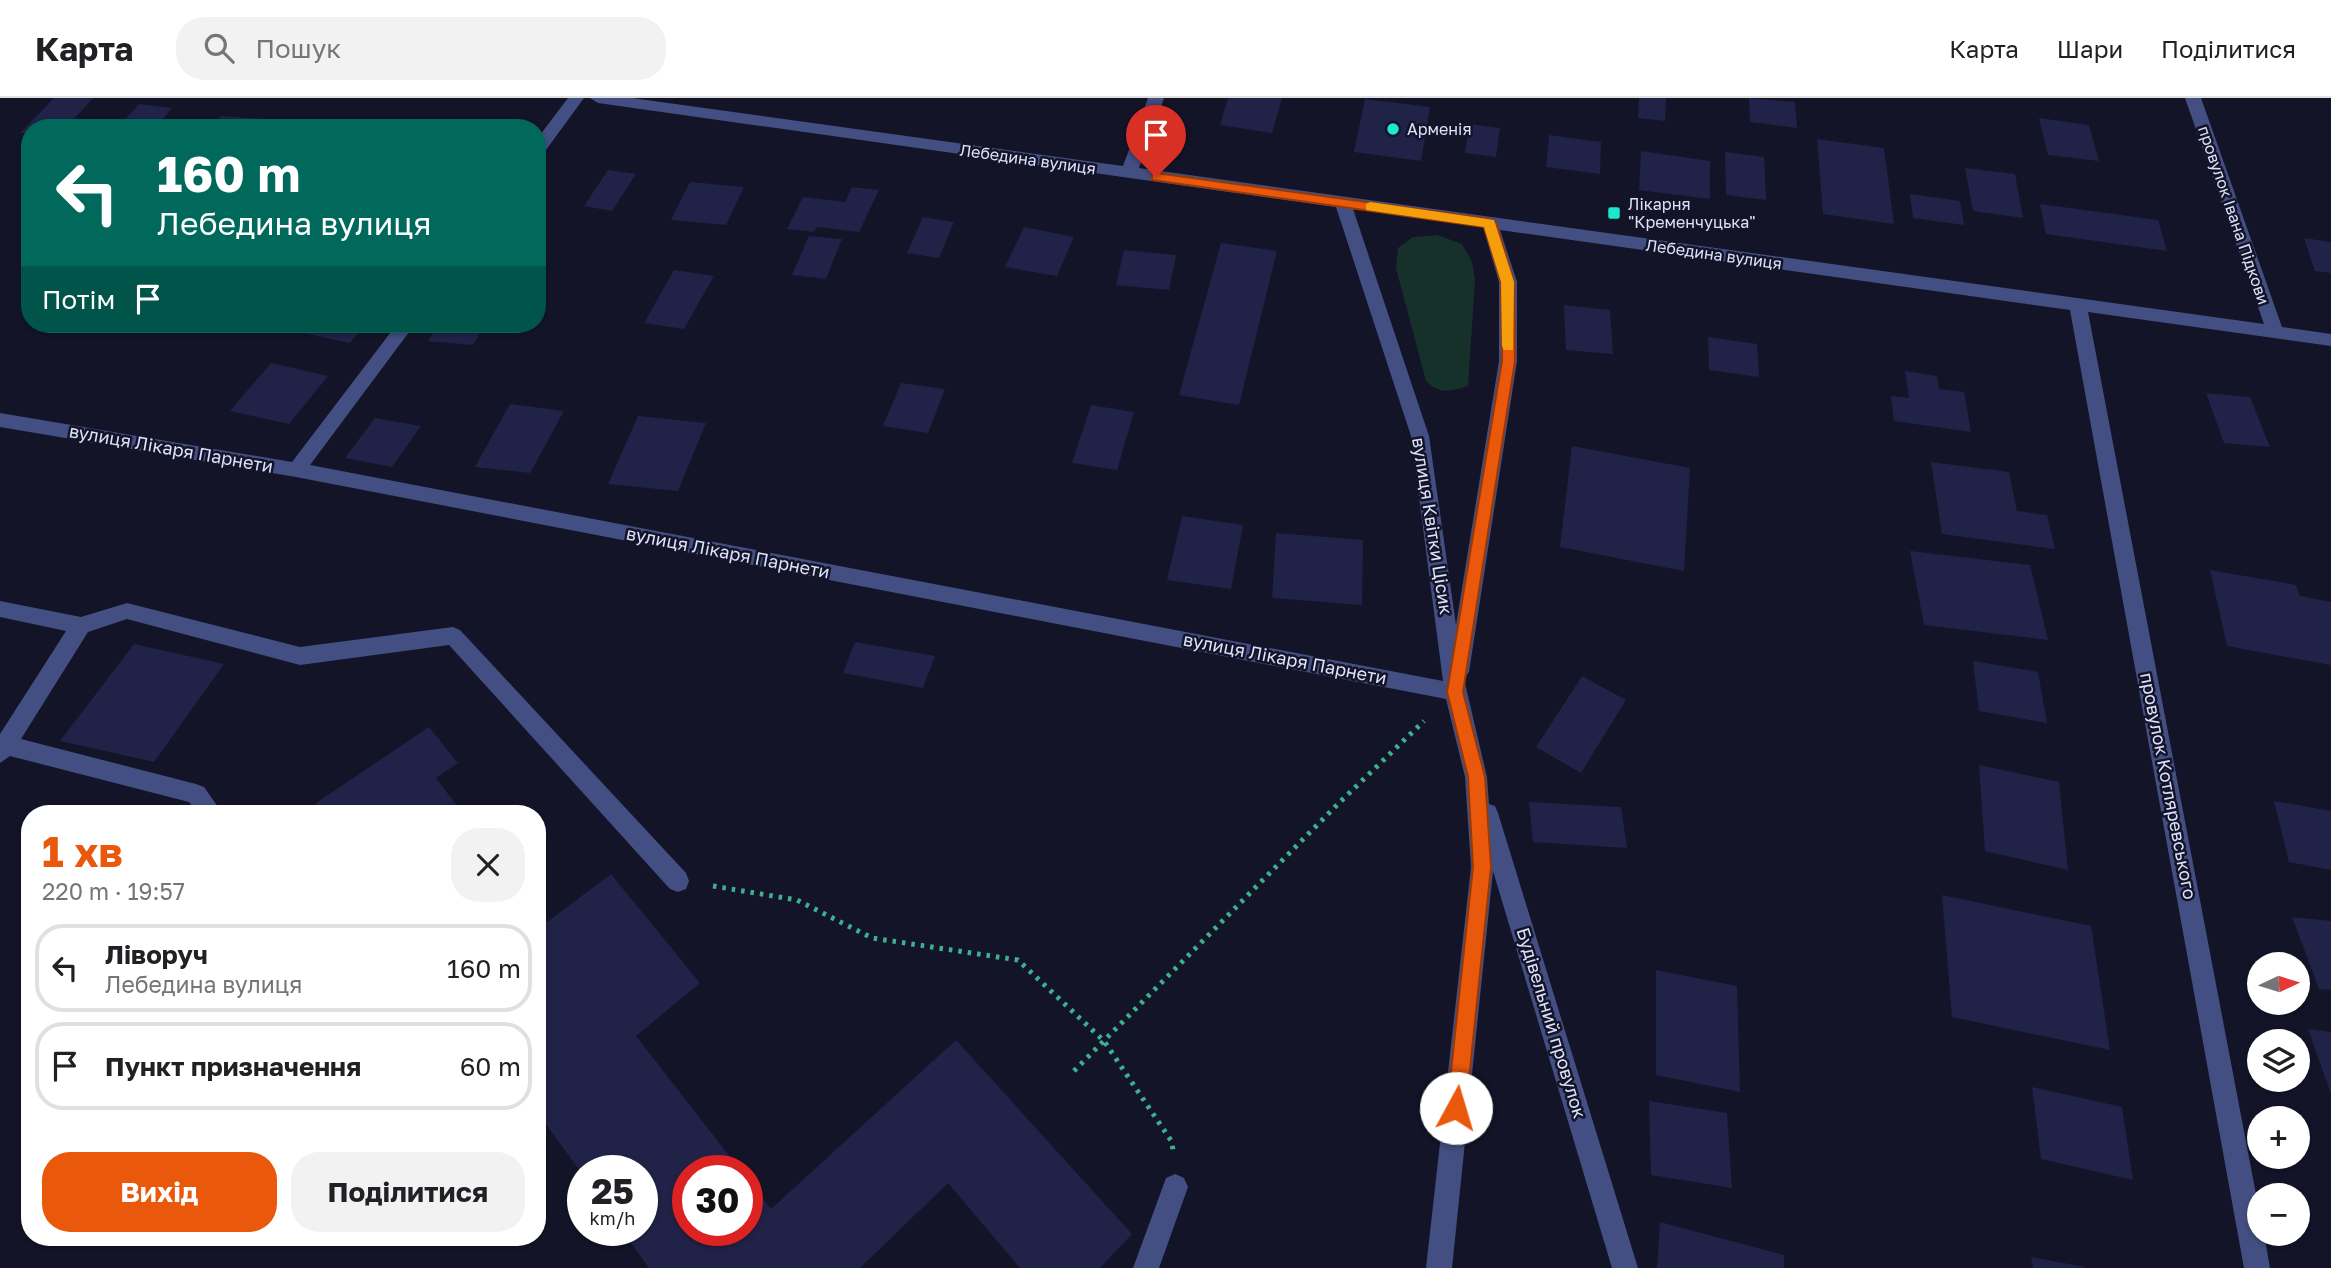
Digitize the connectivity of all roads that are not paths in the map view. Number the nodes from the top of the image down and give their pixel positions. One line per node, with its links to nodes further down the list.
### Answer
1 (576, 98): 5 (street)
2 (598, 98): 6 (street, Лебедина вулиця)
3 (1156, 98): 6 (street)
4 (2193, 98): 10 (street, провулок Івана Підкови)
5 (546, 138)
6 (1129, 173): 7 (street, Лебедина вулиця)
7 (1343, 203): 8 (street, Лебедина вулиця); 17 (street, вулиця Квітки Цісик)
8 (1490, 223): 9 (street, Лебедина вулиця); 17 (street, вулиця Квітки Цісик)
9 (2078, 305): 10 (street, Лебедина вулиця); 26 (street, провулок Котляревського)
10 (2275, 332): 12 (street, Лебедина вулиця)
11 (399, 333): 14 (street)
12 (2331, 340)
13 (0, 420): 14 (street, вулиця Лікаря Парнети)
14 (296, 470): 17 (street, вулиця Лікаря Парнети)
15 (0, 609): 16 (street)
16 (81, 626): 18 (street); 21 (street)
17 (1455, 692): 19 (street, вулиця Квітки Цісик)
18 (3, 749): 20 (street)
19 (1476, 777): 24 (street, вулиця Квітки Цісик); 25 (street, Будівельний провулок)
20 (205, 805)
21 (678, 881)
22 (1175, 1187): 23 (street)
23 (1146, 1268)
24 (1439, 1268)
25 (1625, 1268)
26 (2257, 1268)

